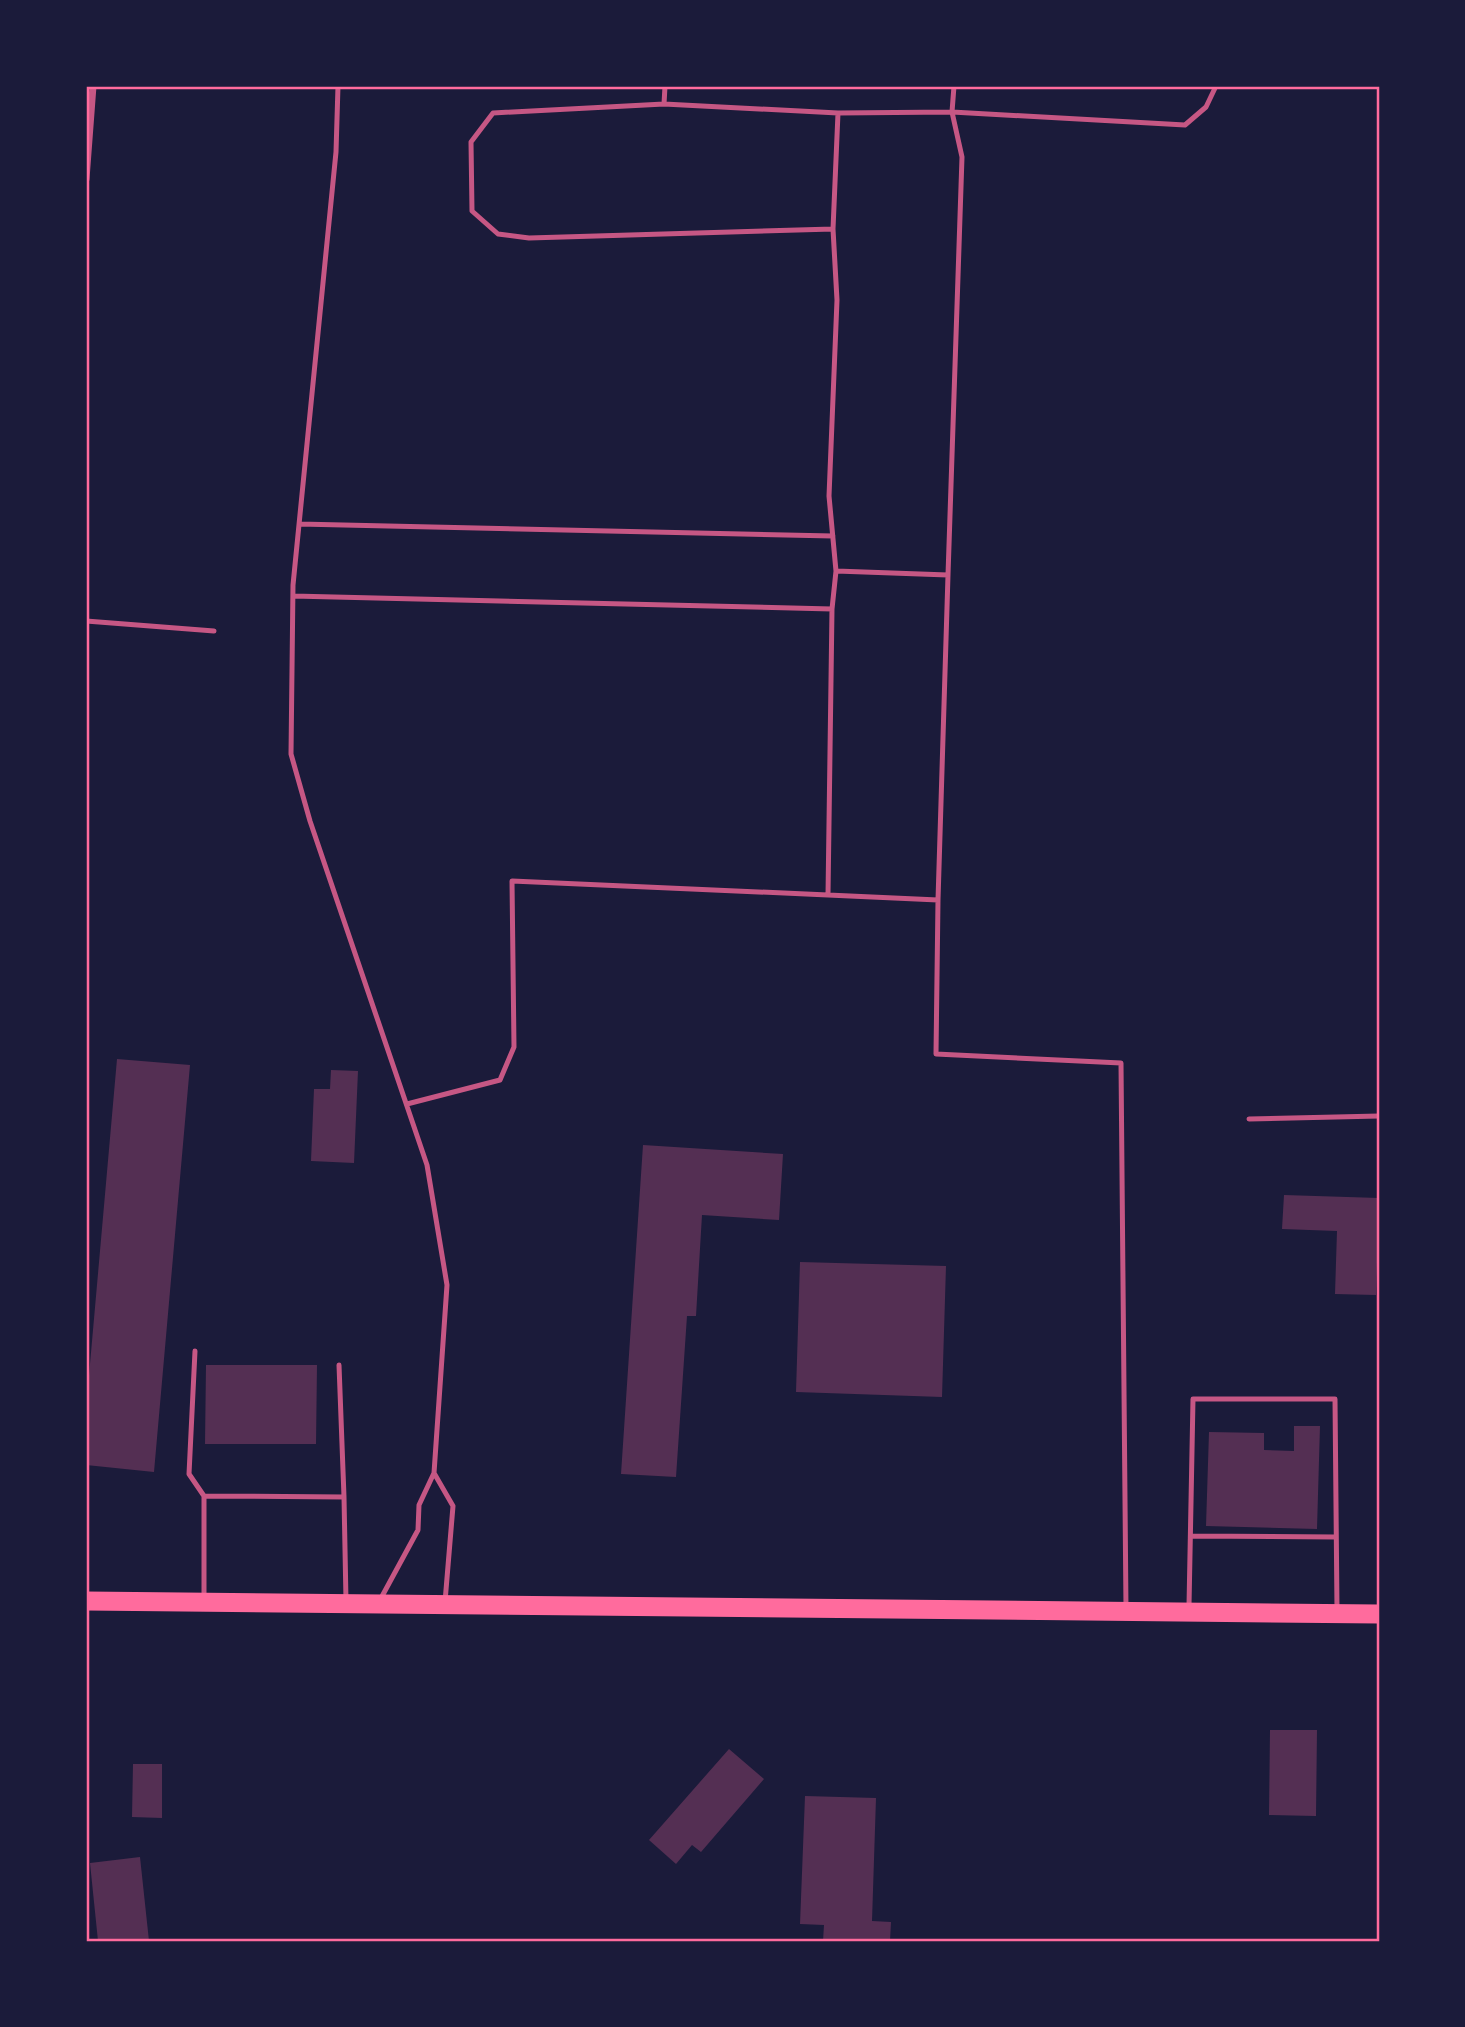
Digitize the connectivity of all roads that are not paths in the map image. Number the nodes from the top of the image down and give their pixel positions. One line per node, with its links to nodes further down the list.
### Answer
1 (93, 86): 9 (street)
2 (338, 86): 11 (lane)
3 (665, 86): 6 (lane)
4 (954, 86): 7 (lane)
5 (1216, 86): 7 (lane)
6 (664, 104): 8 (lane); 10 (lane)
7 (952, 112): 8 (lane); 14 (lane)
8 (838, 113): 10 (lane)
9 (86, 179)
10 (833, 229): 12 (lane)
11 (299, 524): 12 (lane); 15 (lane)
12 (833, 536): 13 (lane)
13 (836, 571): 14 (lane); 16 (lane)
14 (948, 575): 20 (lane)
15 (293, 596): 16 (lane); 21 (lane)
16 (832, 609): 19 (lane)
17 (86, 621): 18 (lane)
18 (214, 631)
19 (828, 895): 20 (lane); 21 (lane)
20 (938, 900): 36 (lane)
21 (407, 1104): 26 (lane)
22 (1379, 1116): 23 (lane)
23 (1249, 1119)
24 (195, 1351): 27 (lane)
25 (339, 1365): 28 (lane)
26 (434, 1473): 34 (lane); 35 (lane)
27 (204, 1496): 28 (lane); 32 (lane)
28 (344, 1497): 33 (lane)
29 (1191, 1536): 30 (lane); 30 (lane); 37 (lane)
30 (1336, 1537): 38 (lane)
31 (86, 1601): 32 (highway)
32 (204, 1602): 33 (highway)
33 (346, 1604): 34 (highway)
34 (378, 1604): 35 (highway)
35 (445, 1605): 36 (highway)
36 (1126, 1612): 37 (highway)
37 (1189, 1613): 38 (highway)
38 (1337, 1613): 39 (highway)
39 (1379, 1614)

